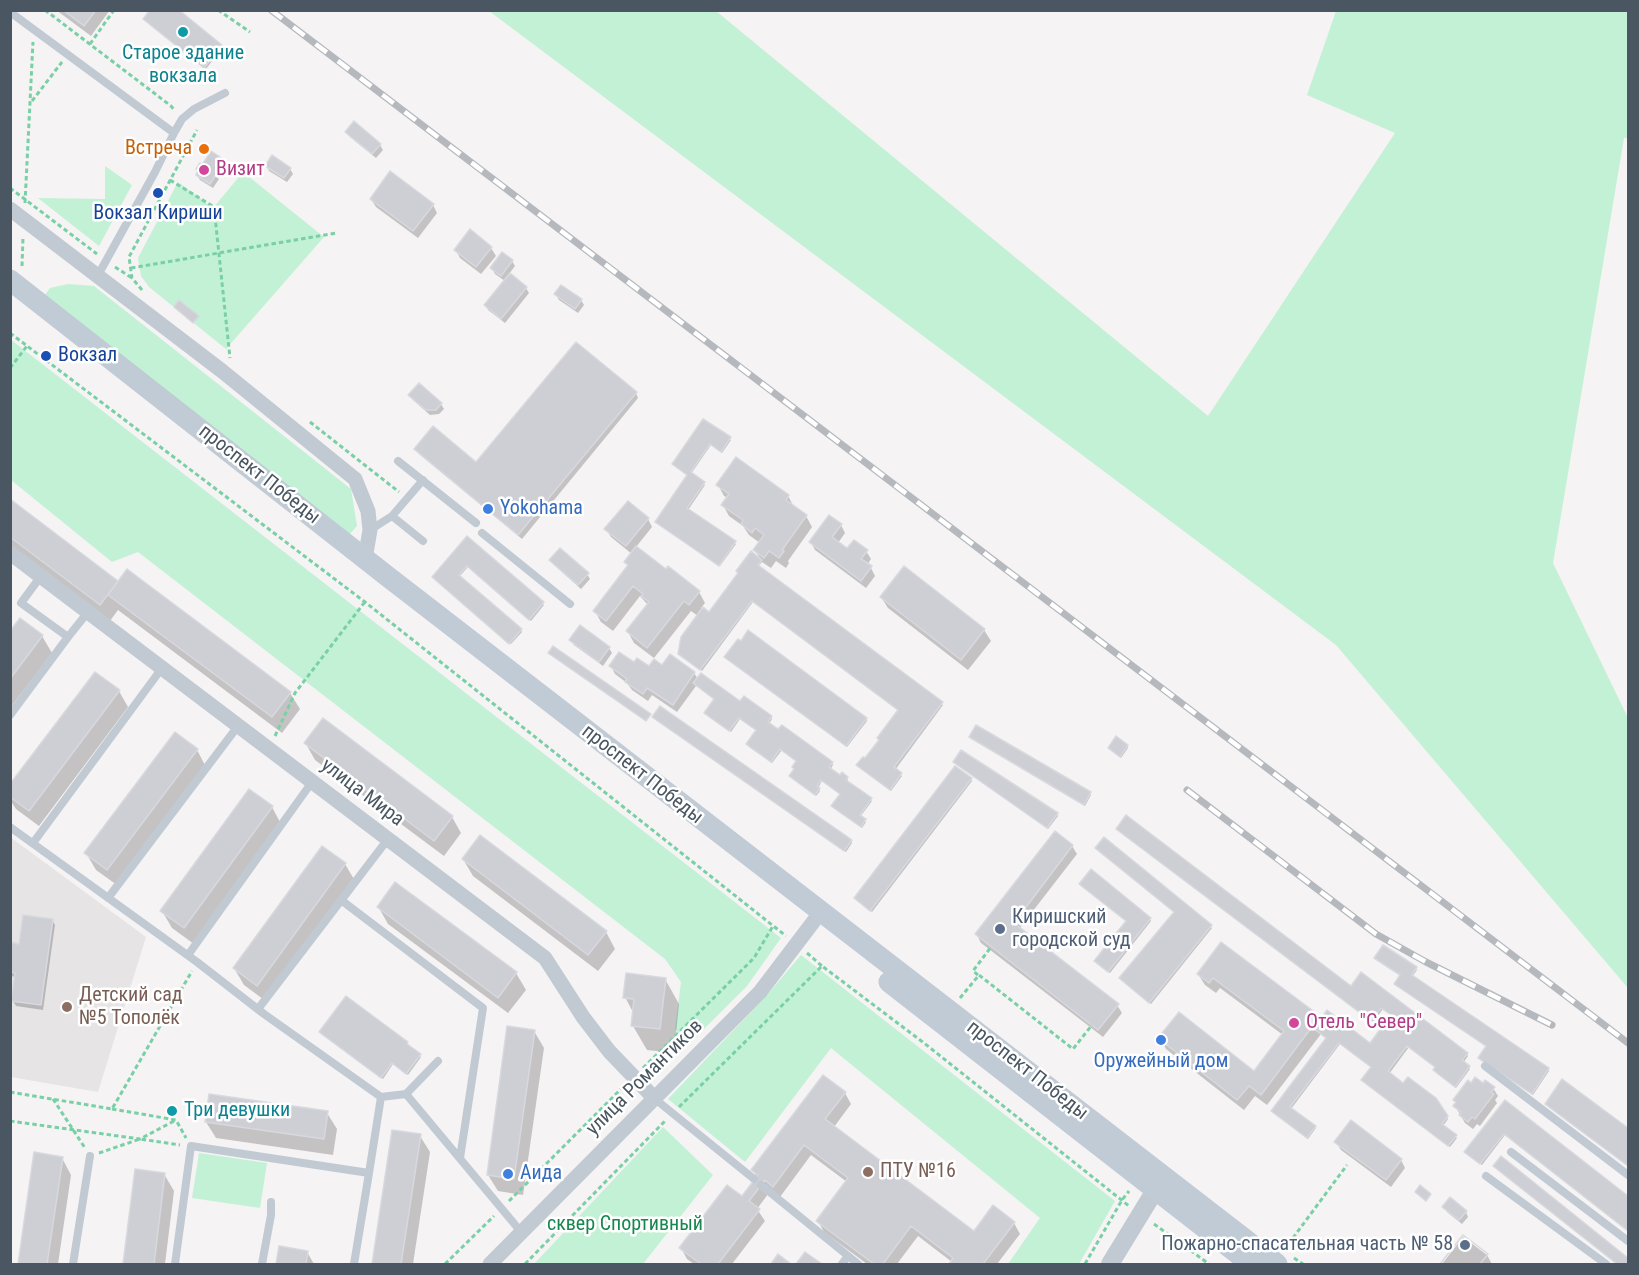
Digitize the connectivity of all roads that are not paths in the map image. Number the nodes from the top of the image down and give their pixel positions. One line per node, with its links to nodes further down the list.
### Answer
1 (10, 12): 3 (lane)
2 (225, 93): 3 (lane)
3 (174, 133): 6 (lane)
4 (10, 209): 6 (street)
5 (16, 274): 16 (main road, проспект Победы)
6 (97, 277): 12 (street)
7 (10, 297): 30 (main road, проспект Победы)
8 (398, 461): 9 (lane)
9 (423, 480): 10 (lane); 11 (lane)
10 (392, 516): 12 (lane); 14 (lane)
11 (476, 523)
12 (370, 530): 16 (street)
13 (482, 533): 18 (lane)
14 (423, 541)
15 (11, 554): 17 (street, улица Мира)
16 (363, 561): 30 (main road, проспект Победы)
17 (41, 576): 19 (street, улица Мира); 20 (lane)
18 (570, 604)
19 (88, 612): 20 (lane); 21 (street, улица Мира)
20 (68, 637): 22 (lane)
21 (162, 668): 23 (street, улица Мира); 27 (lane)
22 (10, 715)
23 (238, 726): 24 (street, улица Мира); 28 (lane)
24 (312, 782): 26 (street, улица Мира); 31 (lane)
25 (10, 828): 27 (lane)
26 (388, 839): 29 (lane); 37 (street, улица Мира)
27 (33, 843): 28 (lane)
28 (108, 898): 31 (lane)
29 (341, 900): 32 (lane); 40 (lane)
30 (816, 918): 37 (street, улица Романтиков); 44 (main road, проспект Победы)
31 (188, 955): 32 (lane)
32 (258, 1009): 36 (lane)
33 (438, 1061): 35 (lane)
34 (1485, 1066): 42 (lane)
35 (406, 1094): 36 (lane); 40 (lane)
36 (381, 1097): 41 (lane)
37 (655, 1099): 46 (street, улица Романтиков); 48 (lane)
38 (1511, 1152): 47 (lane)
39 (90, 1156): 50 (lane)
40 (460, 1158): 46 (lane)
41 (369, 1173): 51 (lane); 53 (lane)
42 (1629, 1175)
43 (1486, 1176): 59 (lane)
44 (1152, 1182): 49 (main road, проспект Победы); 57 (street); 58 (main road, проспект Победы)
45 (271, 1202): 52 (lane)
46 (522, 1233): 54 (street, улица Романтиков)
47 (1629, 1241)
48 (848, 1256): 55 (lane); 56 (lane)
49 (1280, 1257)
50 (73, 1264)
51 (175, 1264)
52 (262, 1264)
53 (354, 1264)
54 (490, 1264)
55 (842, 1264)
56 (858, 1264)
57 (1110, 1264)
58 (1251, 1264)
59 (1606, 1264)

